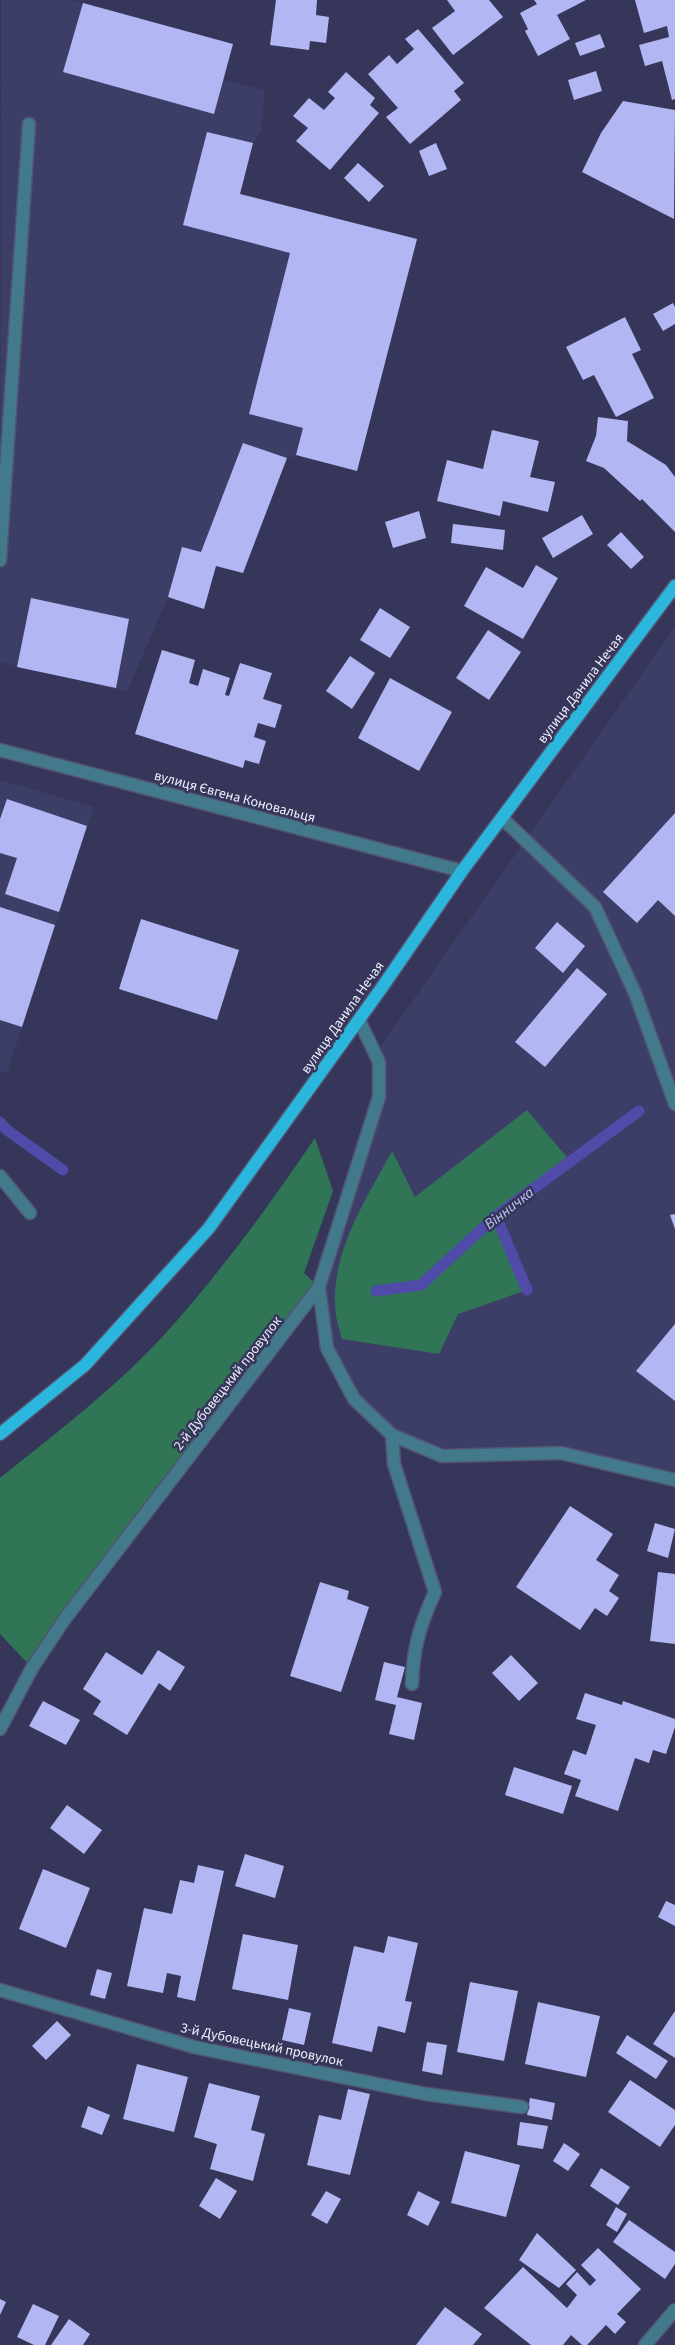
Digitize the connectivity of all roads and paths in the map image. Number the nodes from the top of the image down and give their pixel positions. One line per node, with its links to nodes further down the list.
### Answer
1 (28, 124): 2 (street)
2 (0, 560)
3 (675, 586): 5 (main road, вулиця Данила Нечая)
4 (0, 750): 6 (street, вулиця Євгена Коновальця)
5 (502, 818): 6 (main road, вулиця Данила Нечая); 8 (street)
6 (462, 871): 7 (main road, вулиця Данила Нечая)
7 (359, 1020): 11 (street, 2-й Дубовецький провулок); 12 (main road, вулиця Данила Нечая)
8 (675, 1104)
9 (0, 1176): 10 (street)
10 (30, 1213)
11 (318, 1288): 13 (street); 16 (street, 2-й Дубовецький провулок)
12 (0, 1434)
13 (392, 1435): 14 (street); 15 (street)
14 (675, 1480)
15 (412, 1684)
16 (0, 1728)
17 (0, 1990): 18 (street, 3-й Дубовецький провулок)
18 (522, 2106)
19 (675, 2310): 20 (street)
20 (645, 2345)

